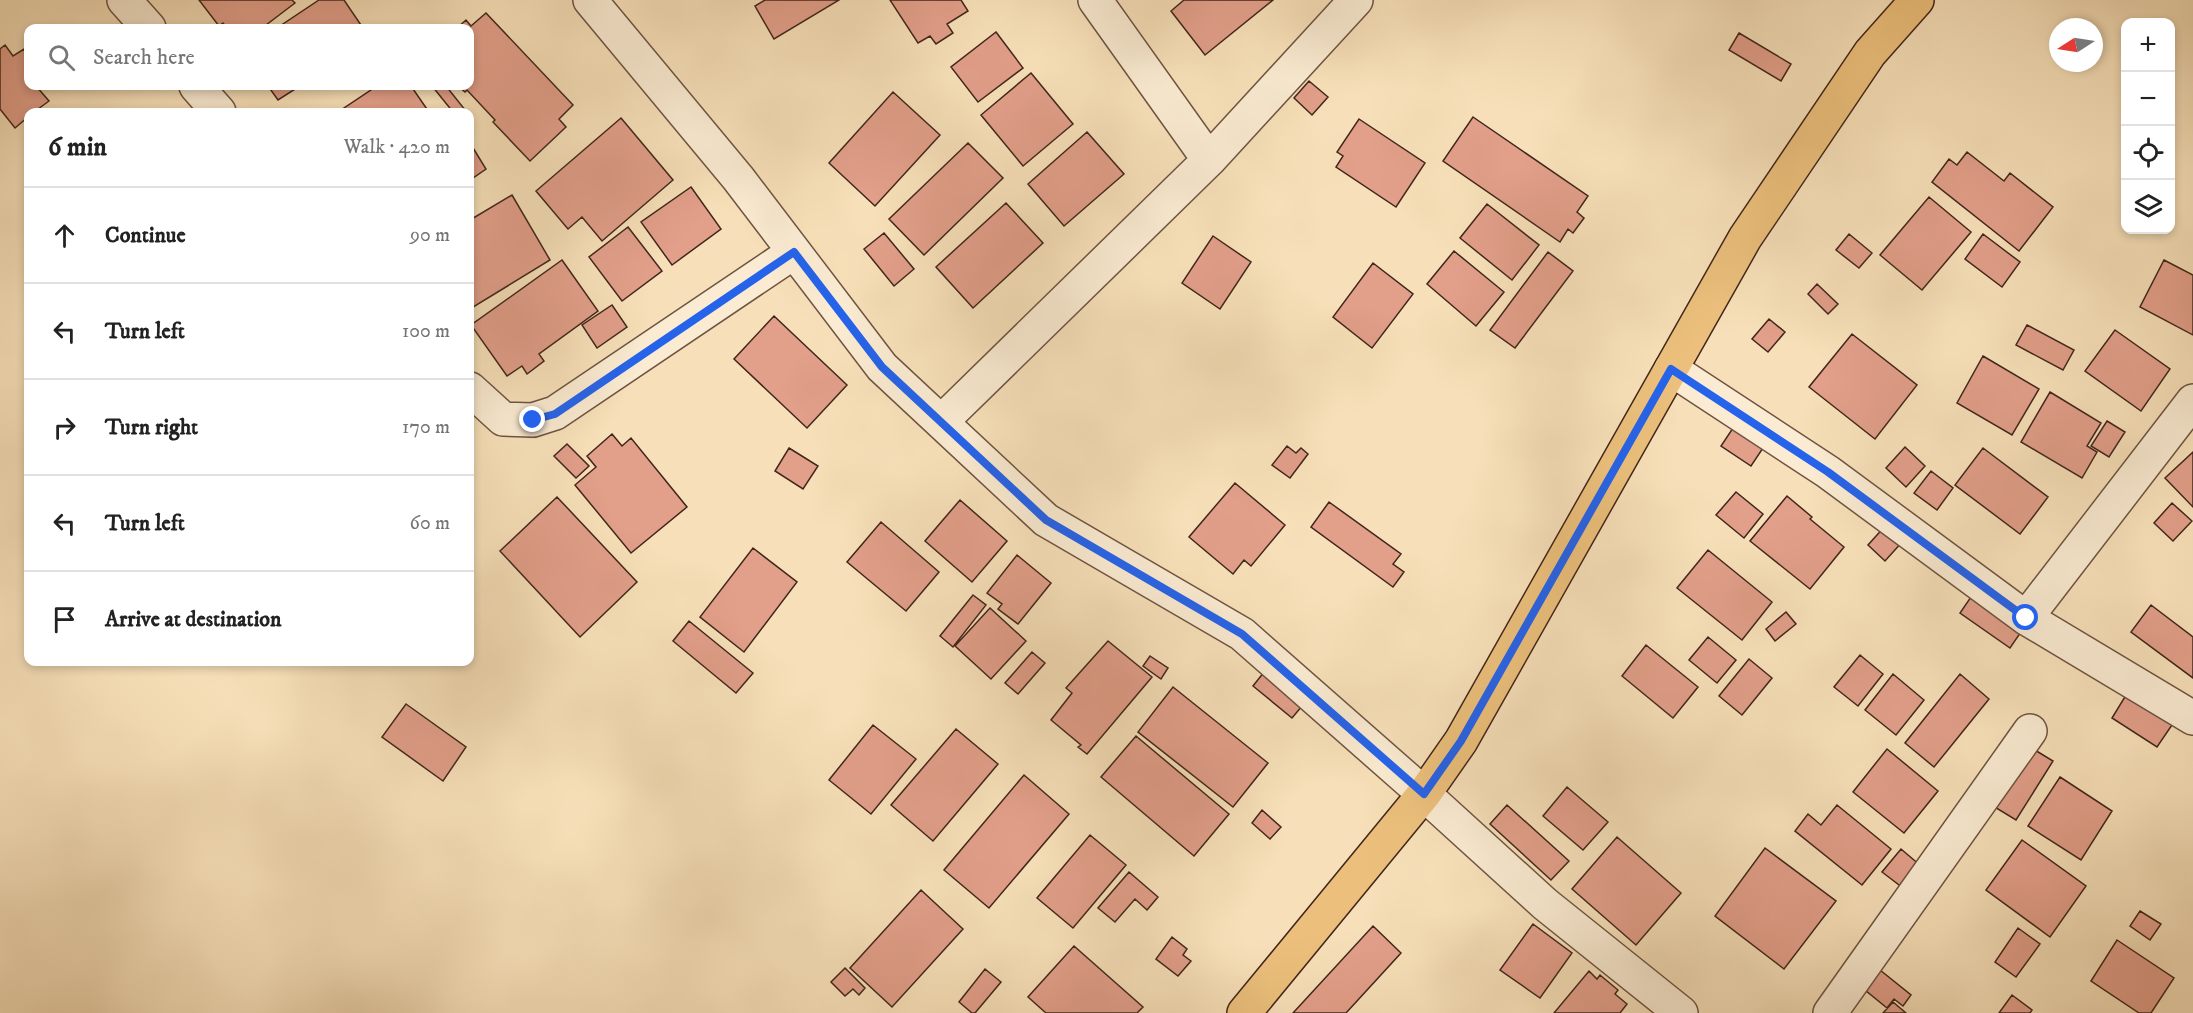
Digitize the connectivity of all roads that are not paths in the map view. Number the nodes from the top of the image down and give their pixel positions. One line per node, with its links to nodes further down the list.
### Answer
1 (124, 0): 6 (street)
2 (590, 0): 10 (street)
3 (1095, 0): 9 (street)
4 (1356, 0): 9 (street)
5 (1917, 0): 11 (main road)
6 (145, 24)
7 (200, 90): 8 (street)
8 (215, 108)
9 (1209, 160): 14 (street)
10 (794, 252): 12 (street); 14 (street)
11 (1671, 369): 15 (street); 18 (main road)
12 (474, 392)
13 (2193, 401): 15 (street)
14 (941, 422): 18 (street)
15 (2026, 618): 16 (street)
16 (2193, 718)
17 (2030, 731): 21 (street)
18 (1424, 794): 19 (main road); 20 (street)
19 (1244, 1013)
20 (1681, 1013)
21 (1830, 1013)

